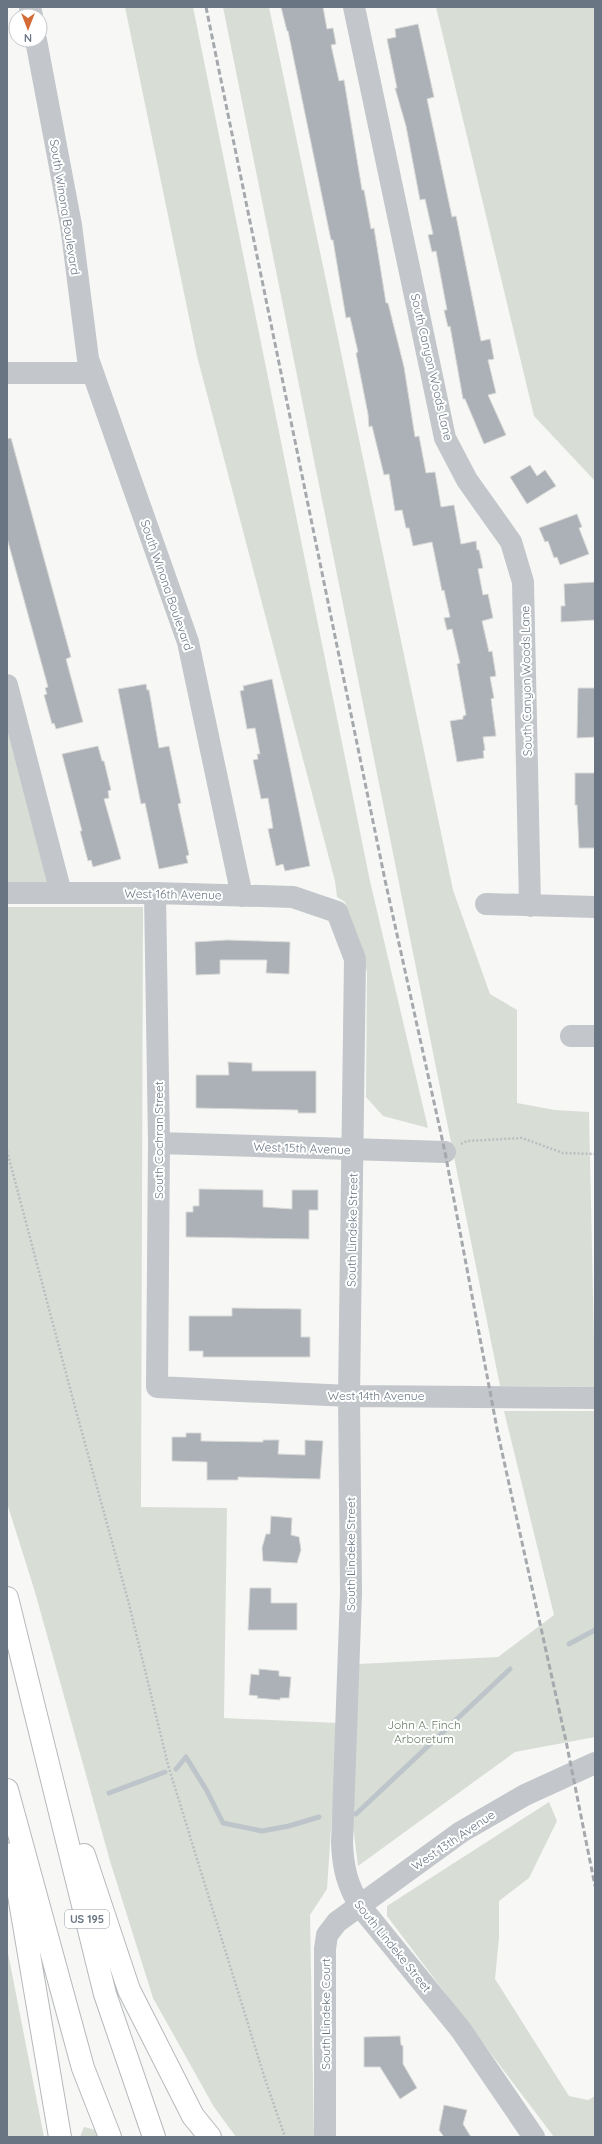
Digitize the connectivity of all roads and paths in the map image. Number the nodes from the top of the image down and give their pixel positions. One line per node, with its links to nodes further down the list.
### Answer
1 (354, 7): 11 (street, South Canyon Woods Lane)
2 (38, 48): 4 (street, South Winona Boulevard)
3 (7, 373): 4 (street)
4 (93, 373): 9 (street, South Winona Boulevard)
5 (7, 685): 7 (street)
6 (7, 893): 7 (street, West 16th Avenue)
7 (61, 893): 8 (street, West 16th Avenue)
8 (155, 893): 9 (street, West 16th Avenue); 16 (street, South Cochran Street)
9 (242, 896): 13 (street, West 16th Avenue)
10 (486, 904): 11 (street)
11 (530, 906): 12 (street)
12 (595, 907)
13 (337, 912): 17 (street, South Lindeke Street)
14 (571, 1036): 15 (street)
15 (595, 1036)
16 (159, 1143): 17 (street, West 15th Avenue); 21 (street, South Cochran Street)
17 (353, 1150): 19 (street, West 15th Avenue); 22 (street, South Lindeke Street)
18 (7, 1151): 34 (path)
19 (445, 1152): 20 (path)
20 (595, 1154)
21 (158, 1387): 22 (street, West 14th Avenue)
22 (349, 1396): 23 (street, West 14th Avenue); 29 (street, South Lindeke Street)
23 (595, 1398)
24 (7, 1598): 25 (highway, US 195)
25 (33, 1698): 32 (highway, US 195); 33 (highway)
26 (595, 1763): 29 (street, West 13th Avenue)
27 (7, 1790): 31 (highway)
28 (7, 1827): 30 (highway)
29 (360, 1906): 35 (street, South Lindeke Court); 36 (street, South Lindeke Street)
30 (60, 2137)
31 (110, 2137)
32 (154, 2137)
33 (210, 2137)
34 (285, 2137)
35 (326, 2137)
36 (534, 2137)

